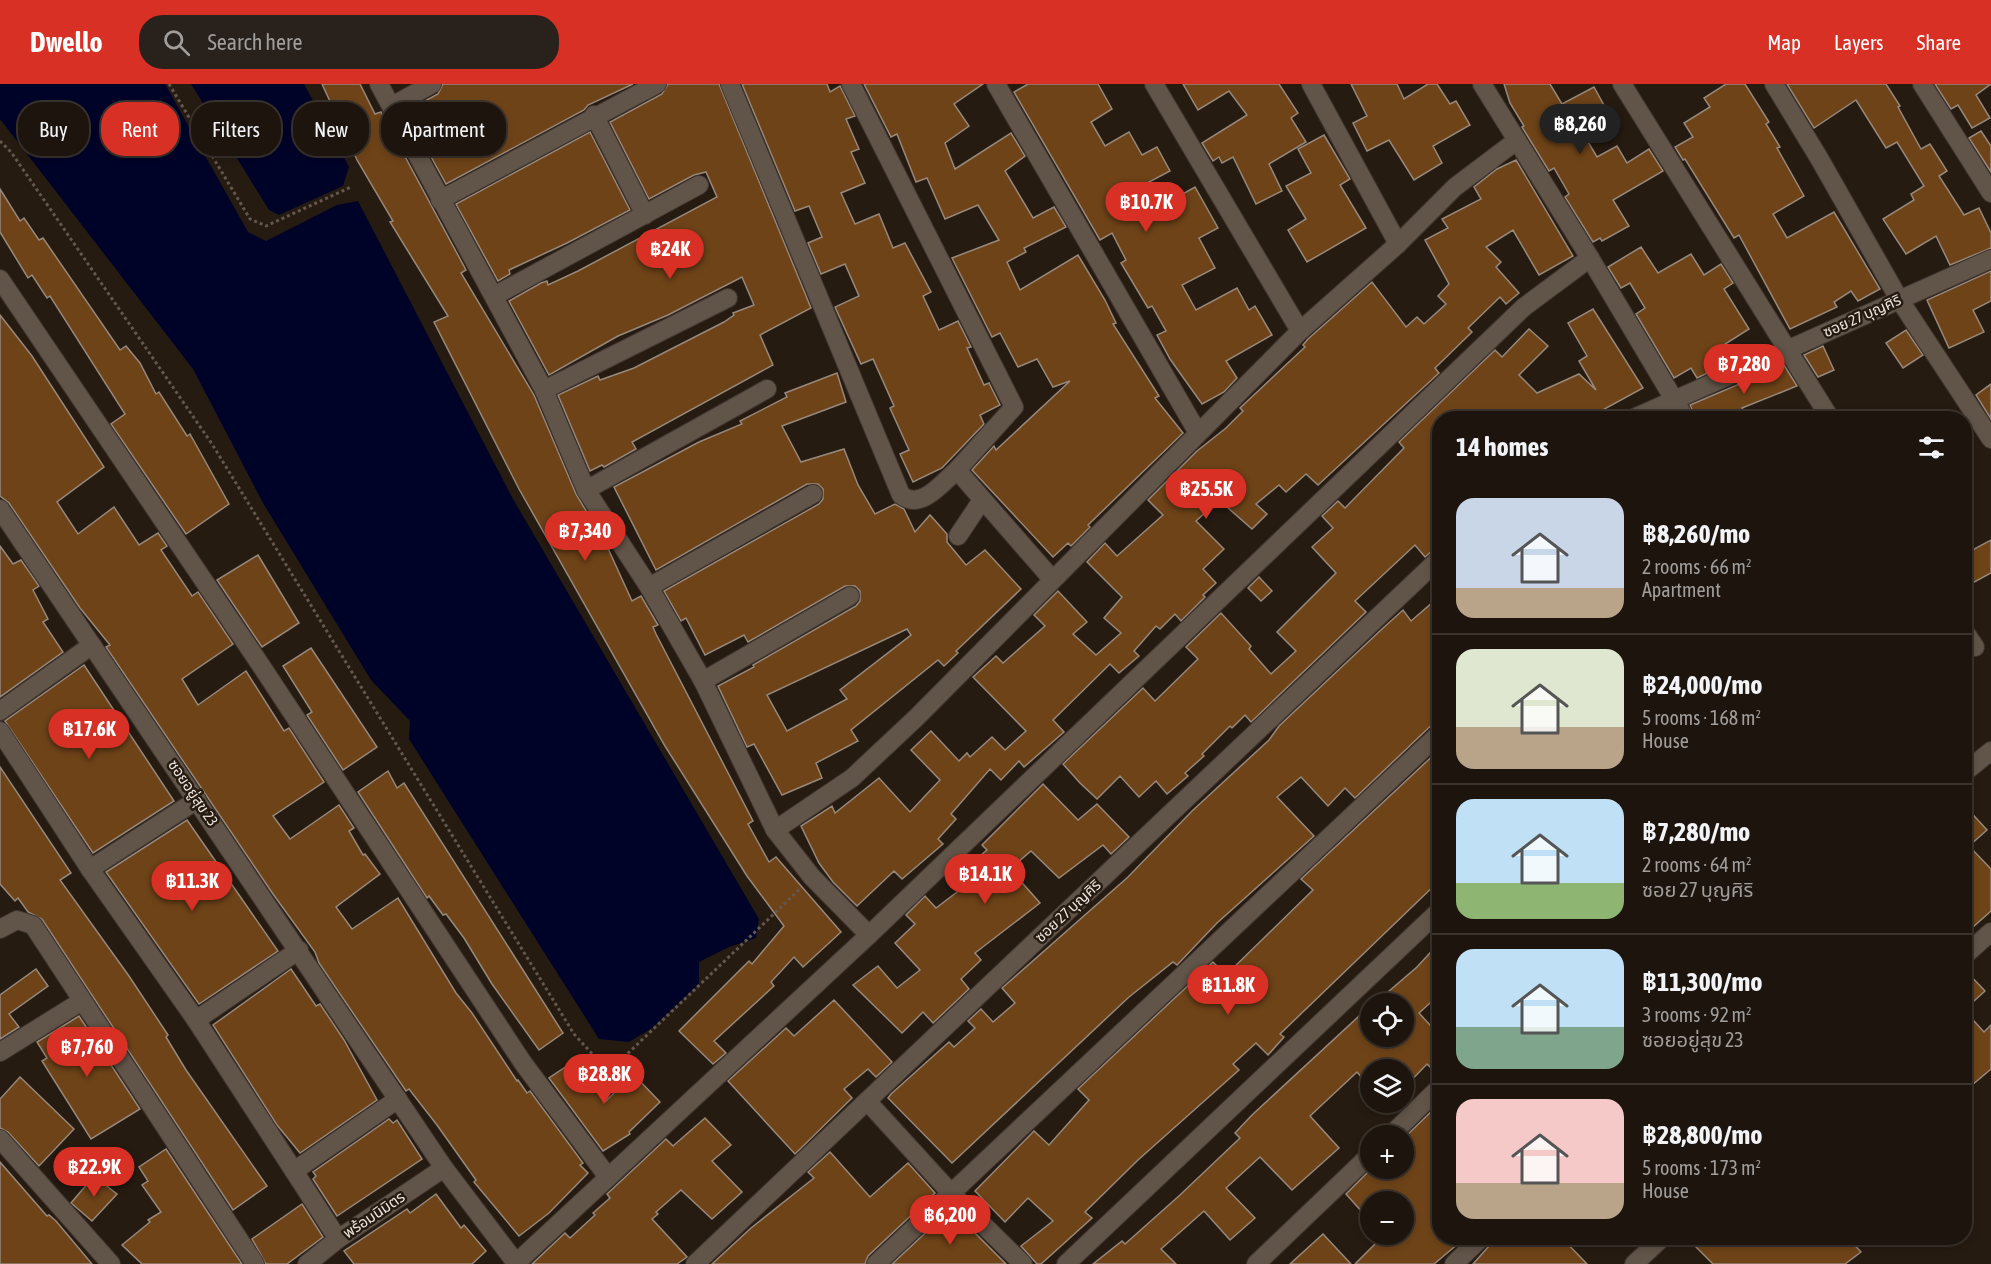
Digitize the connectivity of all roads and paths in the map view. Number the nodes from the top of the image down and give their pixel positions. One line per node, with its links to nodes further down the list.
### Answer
1 (169, 84): 21 (path)
2 (379, 84): 14 (street)
3 (432, 84): 15 (street)
4 (657, 84): 16 (street)
5 (730, 84): 42 (street)
6 (851, 84): 42 (street)
7 (996, 84): 40 (street)
8 (1154, 84): 32 (street)
9 (1311, 84): 25 (street)
10 (1482, 84): 18 (street)
11 (1622, 84): 33 (street)
12 (1774, 84): 31 (street)
13 (1922, 84): 22 (street)
14 (390, 102)
15 (399, 102)
16 (594, 115): 23 (street); 24 (street)
17 (0, 141): 62 (path)
18 (1516, 141): 25 (street); 26 (street)
19 (418, 156): 23 (street)
20 (699, 185): 24 (street)
21 (351, 187)
22 (1991, 193)
23 (440, 200): 29 (street)
24 (645, 214): 29 (street)
25 (1398, 244): 32 (street)
26 (1590, 258): 36 (street); 66 (street)
27 (1991, 259): 31 (street, ซอย 27 บุญศิริ)
28 (0, 279): 80 (street)
29 (494, 296): 35 (street)
30 (728, 298): 35 (street)
31 (1899, 299): 33 (street, ซอย 27 บุญศิริ); 41 (street)
32 (1300, 331): 40 (street)
33 (1787, 350): 36 (street, ซอย 27 บุญศิริ); 39 (street)
34 (767, 389): 43 (street)
35 (544, 390): 43 (street)
36 (1674, 402): 37 (street, ซอย 27 บุญศิริ); 38 (street)
37 (1652, 411)
38 (1680, 411)
39 (1826, 411)
40 (1198, 433): 49 (street)
41 (1991, 439)
42 (957, 470): 45 (street)
43 (586, 490): 50 (street)
44 (813, 494): 50 (street)
45 (982, 500): 47 (street); 49 (street)
46 (0, 509): 52 (street, ซอยอยู่สุข 23)
47 (958, 536)
48 (1432, 566): 74 (street, ซอย 27 บุญศิริ)
49 (1052, 579): 60 (street)
50 (649, 587): 53 (street)
51 (850, 596): 53 (street)
52 (92, 645): 54 (street); 59 (street, ซอยอยู่สุข 23)
53 (703, 681): 60 (street)
54 (0, 711)
55 (0, 731): 61 (street)
56 (1432, 741): 81 (street)
57 (1990, 752): 58 (street)
58 (1972, 766)
59 (197, 800): 61 (street); 67 (street, ซอยอยู่สุข 23)
60 (775, 830): 62 (street)
61 (90, 869): 70 (street)
62 (812, 877): 66 (street)
63 (1432, 918): 92 (street)
64 (0, 929): 69 (street)
65 (1991, 932): 68 (street)
66 (869, 935): 80 (street)
67 (299, 950): 70 (street); 73 (street, ซอยอยู่สุข 23)
68 (1972, 950)
69 (82, 1001): 71 (street); 86 (street)
70 (196, 1020): 79 (street)
71 (0, 1052)
72 (1432, 1095): 75 (street)
73 (398, 1100): 78 (street, ซอยอยู่สุข 23); 79 (street)
74 (867, 1101): 81 (street); 89 (street, ซอย 27 บุญศิริ)
75 (1401, 1125)
76 (0, 1138): 85 (street)
77 (1360, 1165): 93 (street)
78 (444, 1168): 82 (street, พร้อมนิมิตร); 88 (street, ซอยอยู่สุข 23)
79 (294, 1171): 82 (street)
80 (608, 1177): 88 (street)
81 (951, 1193): 90 (street); 91 (street)
82 (338, 1239): 87 (street, พร้อมนิมิตร)
83 (1474, 1245): 94 (street)
84 (1655, 1245): 95 (street)
85 (111, 1264)
86 (255, 1264)
87 (306, 1264)
88 (516, 1264)
89 (695, 1264)
90 (876, 1264)
91 (1023, 1264)
92 (1066, 1264)
93 (1256, 1264)
94 (1454, 1264)
95 (1635, 1264)

